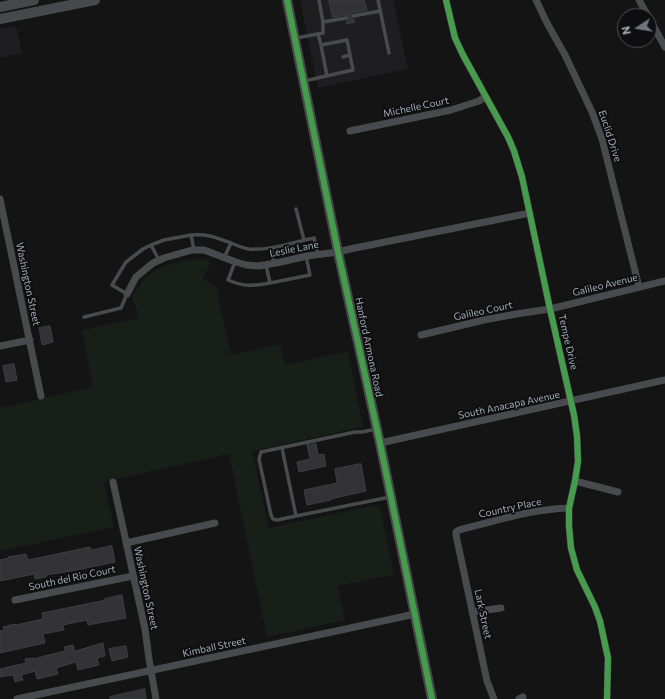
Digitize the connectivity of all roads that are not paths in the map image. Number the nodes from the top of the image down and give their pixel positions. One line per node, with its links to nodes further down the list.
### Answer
1 (34, 0): 8 (main road)
2 (95, 0): 12 (main road)
3 (287, 0): 16 (main road, Hanford Armona Road)
4 (319, 0): 13 (lane)
5 (378, 0): 9 (lane)
6 (446, 0): 24 (street, Tempe Drive)
7 (536, 0): 44 (street, Euclid Drive)
8 (0, 7)
9 (380, 10): 10 (lane); 19 (lane)
10 (353, 16)
11 (346, 18): 13 (lane)
12 (0, 19)
13 (323, 22): 15 (lane)
14 (657, 32): 18 (street)
15 (318, 34): 16 (lane); 17 (lane)
16 (294, 38): 23 (main road, Hanford Armona Road)
17 (321, 46): 20 (lane); 22 (lane)
18 (665, 46)
19 (389, 53)
20 (350, 55): 21 (lane); 22 (lane)
21 (344, 57)
22 (327, 76): 23 (lane)
23 (303, 81): 35 (main road, Hanford Armona Road)
24 (485, 97): 25 (street, Michelle Court); 28 (street, Tempe Drive)
25 (350, 131)
26 (0, 199): 49 (street, Washington Street)
27 (296, 210): 30 (lane)
28 (530, 213): 35 (street, Leslie Lane); 46 (street, Tempe Drive)
29 (191, 234): 31 (lane); 32 (lane); 34 (lane)
30 (304, 240): 33 (lane); 36 (lane)
31 (231, 243): 33 (lane); 38 (lane)
32 (150, 245): 39 (lane); 45 (lane)
33 (271, 248): 41 (lane)
34 (194, 250): 38 (street, Leslie Lane); 39 (street, Leslie Lane)
35 (338, 252): 36 (street, Leslie Lane); 54 (main road, Hanford Armona Road)
36 (318, 254): 37 (street, Leslie Lane)
37 (306, 256): 41 (street, Leslie Lane); 43 (lane)
38 (224, 258): 40 (street, Leslie Lane)
39 (159, 260): 45 (street, Leslie Lane)
40 (235, 262): 41 (street, Leslie Lane); 43 (lane)
41 (270, 264): 43 (lane)
42 (665, 281): 44 (street, Galileo Avenue)
43 (270, 283)
44 (639, 287): 46 (street, Galileo Avenue)
45 (127, 294): 47 (lane)
46 (550, 309): 48 (street, Galileo Court); 53 (street, Tempe Drive)
47 (84, 317)
48 (421, 335)
49 (30, 340): 50 (street); 52 (street, Washington Street)
50 (0, 346)
51 (665, 380): 53 (street, South Anacapa Avenue)
52 (41, 396)
53 (571, 401): 55 (street, South Anacapa Avenue); 57 (street, Tempe Drive)
54 (377, 429): 55 (main road, Hanford Armona Road); 56 (lane)
55 (380, 443): 60 (main road, Hanford Armona Road)
56 (282, 448): 62 (lane); 62 (lane)
57 (575, 481): 59 (street); 61 (street, Tempe Drive)
58 (114, 482): 65 (street, Washington Street)
59 (618, 492)
60 (391, 497): 62 (lane); 70 (main road, Hanford Armona Road)
61 (569, 508): 64 (street, Country Place); 76 (street, Tempe Drive)
62 (296, 516)
63 (215, 523): 65 (street)
64 (456, 532): 69 (street, Lark Street)
65 (126, 543): 66 (street, Washington Street)
66 (133, 576): 67 (street, South del Rio Court); 71 (street, Washington Street)
67 (15, 600)
68 (501, 608): 69 (street)
69 (472, 612): 75 (street, Lark Street)
70 (416, 614): 71 (street, Kimball Street); 74 (main road, Hanford Armona Road)
71 (151, 670): 72 (street, Kimball Street); 73 (street, Washington Street)
72 (17, 699)
73 (156, 699)
74 (432, 699)
75 (494, 699)
76 (607, 699)

